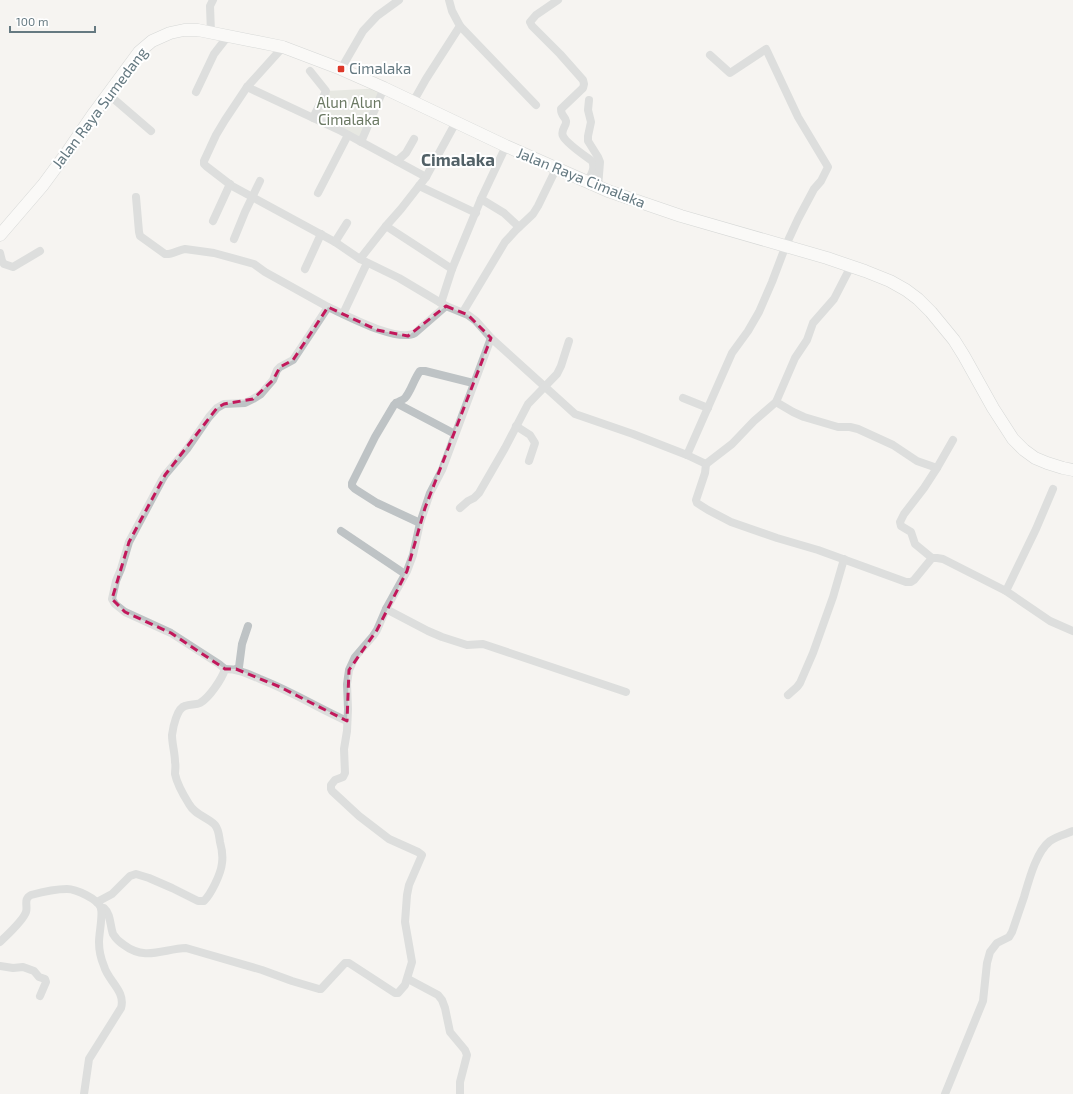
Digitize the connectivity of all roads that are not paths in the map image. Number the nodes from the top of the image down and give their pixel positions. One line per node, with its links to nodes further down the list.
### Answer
1 (214, 0): 6 (street)
2 (399, 0): 10 (street)
3 (449, 0): 5 (street)
4 (558, 0): 31 (street)
5 (459, 27): 17 (street); 18 (street)
6 (211, 33): 7 (highway, Jalan Raya Sumedang); 15 (highway, Jalan Raya Sumedang)
7 (228, 36): 8 (highway, Jalan Raya Sumedang); 14 (street)
8 (283, 47): 10 (highway, Jalan Raya Sumedang); 12 (street)
9 (710, 55): 46 (street)
10 (341, 69): 13 (highway, Jalan Raya Cimalaka)
11 (310, 71): 19 (street)
12 (247, 87): 19 (street); 30 (street)
13 (384, 88): 17 (highway, Jalan Raya Cimalaka); 24 (street)
14 (196, 92)
15 (108, 94): 21 (street); 43 (highway, Jalan Raya Sumedang)
16 (589, 100): 31 (street)
17 (413, 102): 20 (highway, Jalan Raya Cimalaka)
18 (536, 105)
19 (313, 118): 22 (street)
20 (456, 122): 25 (highway, Jalan Raya Cimalaka); 28 (street)
21 (151, 131)
22 (348, 135): 24 (street); 33 (street)
23 (414, 139): 26 (street)
24 (361, 142): 26 (street)
25 (506, 146): 27 (highway, Jalan Raya Cimalaka); 36 (street)
26 (397, 161): 28 (street)
27 (556, 168): 31 (highway, Jalan Raya Cimalaka); 41 (street)
28 (426, 177): 32 (street)
29 (260, 181): 35 (street)
30 (230, 184): 35 (street); 38 (street)
31 (592, 185): 46 (highway, Jalan Raya Cimalaka)
32 (419, 186): 37 (street); 40 (street)
33 (318, 193)
34 (136, 197): 54 (street)
35 (253, 197): 42 (street); 44 (street)
36 (481, 199): 37 (street); 41 (street)
37 (476, 213): 52 (street)
38 (213, 221)
39 (347, 224): 45 (street)
40 (386, 226): 49 (street); 52 (street)
41 (519, 226): 55 (street)
42 (321, 234): 45 (street); 51 (street)
43 (0, 235)
44 (234, 239)
45 (334, 242): 49 (street)
46 (786, 246): 50 (highway); 64 (street)
47 (40, 251): 48 (street)
48 (0, 253)
49 (364, 261): 53 (street); 56 (street)
50 (852, 266): 63 (street); 72 (highway)
51 (305, 269)
52 (452, 269): 53 (street)
53 (444, 305): 55 (street); 56 (street)
54 (328, 308): 56 (street); 84 (street)
55 (463, 312): 57 (street)
56 (342, 314)
57 (491, 338): 59 (street); 60 (street)
58 (569, 341): 60 (street)
59 (473, 383): 62 (street); 66 (street)
60 (545, 387): 65 (street); 68 (street)
61 (683, 398): 64 (street)
62 (396, 402): 66 (street); 75 (street)
63 (776, 402): 70 (street); 71 (street)
64 (708, 408): 68 (street)
65 (516, 426): 69 (street); 74 (street)
66 (455, 434): 75 (street)
67 (952, 440): 71 (street)
68 (687, 455): 70 (street)
69 (529, 461)
70 (706, 464): 78 (street)
71 (937, 468): 77 (street)
72 (1073, 470)
73 (1053, 489): 80 (street)
74 (460, 508)
75 (420, 523): 79 (street)
76 (341, 531): 79 (street)
77 (932, 558): 78 (street); 80 (street)
78 (844, 559): 87 (street)
79 (405, 574): 81 (street)
80 (1006, 591): 83 (street)
81 (386, 609): 86 (street); 88 (street)
82 (248, 626): 85 (street)
83 (1073, 631)
84 (225, 669): 85 (street); 90 (street)
85 (236, 670): 88 (street)
86 (626, 692)
87 (788, 695)
88 (348, 721): 93 (street)
89 (1073, 831): 97 (street)
90 (99, 905): 91 (street); 93 (street); 95 (street)
91 (0, 942)
92 (0, 966): 94 (street)
93 (408, 978): 96 (street)
94 (40, 996)
95 (84, 1094)
96 (460, 1094)
97 (945, 1094)

